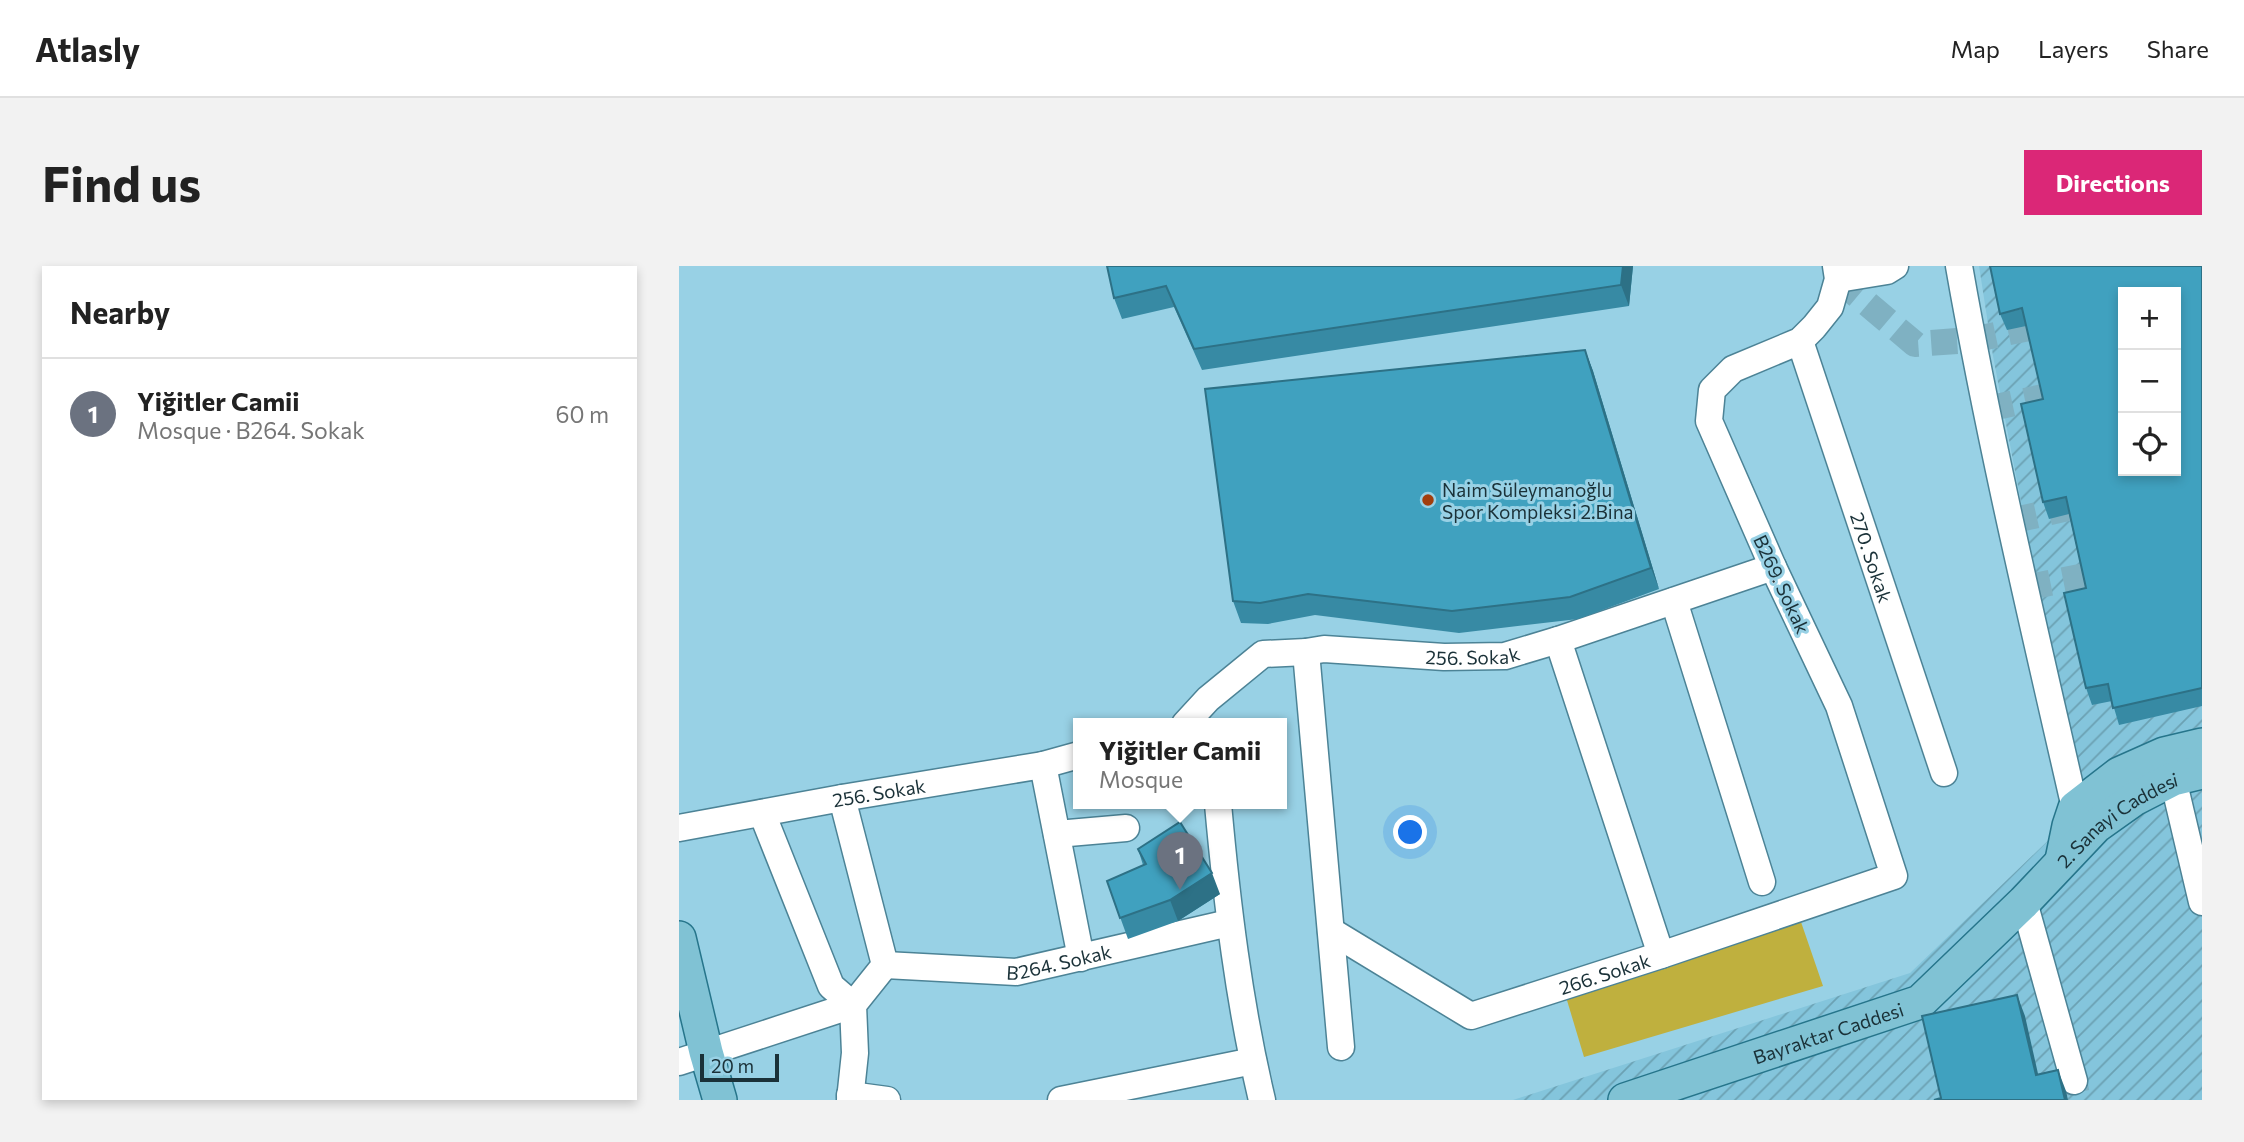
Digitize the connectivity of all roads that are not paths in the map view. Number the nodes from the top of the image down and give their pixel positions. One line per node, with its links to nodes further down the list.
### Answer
1 (1895, 266): 3 (street)
2 (1959, 266): 16 (street)
3 (1837, 272): 4 (street)
4 (1800, 341): 5 (street, B269. Sokak); 13 (street, 270. Sokak)
5 (1773, 567): 6 (street, 256. Sokak); 23 (street, B269. Sokak)
6 (1674, 601): 7 (street, 256. Sokak); 24 (street)
7 (1558, 640): 8 (street, 256. Sokak); 30 (street)
8 (1307, 652): 9 (street, 256. Sokak); 28 (street)
9 (1209, 711)
10 (2202, 745): 16 (main road, 2. Sanayi Caddesi)
11 (1073, 757): 12 (street, 256. Sokak)
12 (1043, 765): 15 (street, 256. Sokak); 21 (street)
13 (1944, 773)
14 (2187, 776): 22 (main road, 2. Sanayi Caddesi); 26 (street)
15 (842, 797): 18 (street, 256. Sokak); 32 (street)
16 (2075, 808): 22 (main road, 2. Sanayi Caddesi)
17 (1218, 809): 27 (street)
18 (762, 813): 19 (street, 256. Sokak); 33 (street)
19 (679, 828)
20 (1126, 828): 21 (street)
21 (1057, 834): 31 (street)
22 (2062, 860): 25 (main road, Bayraktar Caddesi)
23 (1894, 876): 30 (street, 266. Sokak)
24 (1762, 882)
25 (2024, 902): 37 (street); 43 (main road, Bayraktar Caddesi)
26 (2202, 902)
27 (1229, 923): 31 (street, B264. Sokak); 36 (street)
28 (1331, 932): 30 (street, 266. Sokak); 34 (street)
29 (679, 937): 35 (main road)
30 (1661, 955)
31 (1081, 958): 32 (street, B264. Sokak)
32 (885, 965): 33 (street)
33 (853, 1005): 35 (street); 38 (street)
34 (1341, 1047)
35 (693, 1057): 39 (main road)
36 (1253, 1061): 41 (street); 42 (street)
37 (2074, 1081)
38 (850, 1098): 40 (street)
39 (720, 1100)
40 (887, 1100)
41 (1061, 1100)
42 (1262, 1100)
43 (1625, 1100)

